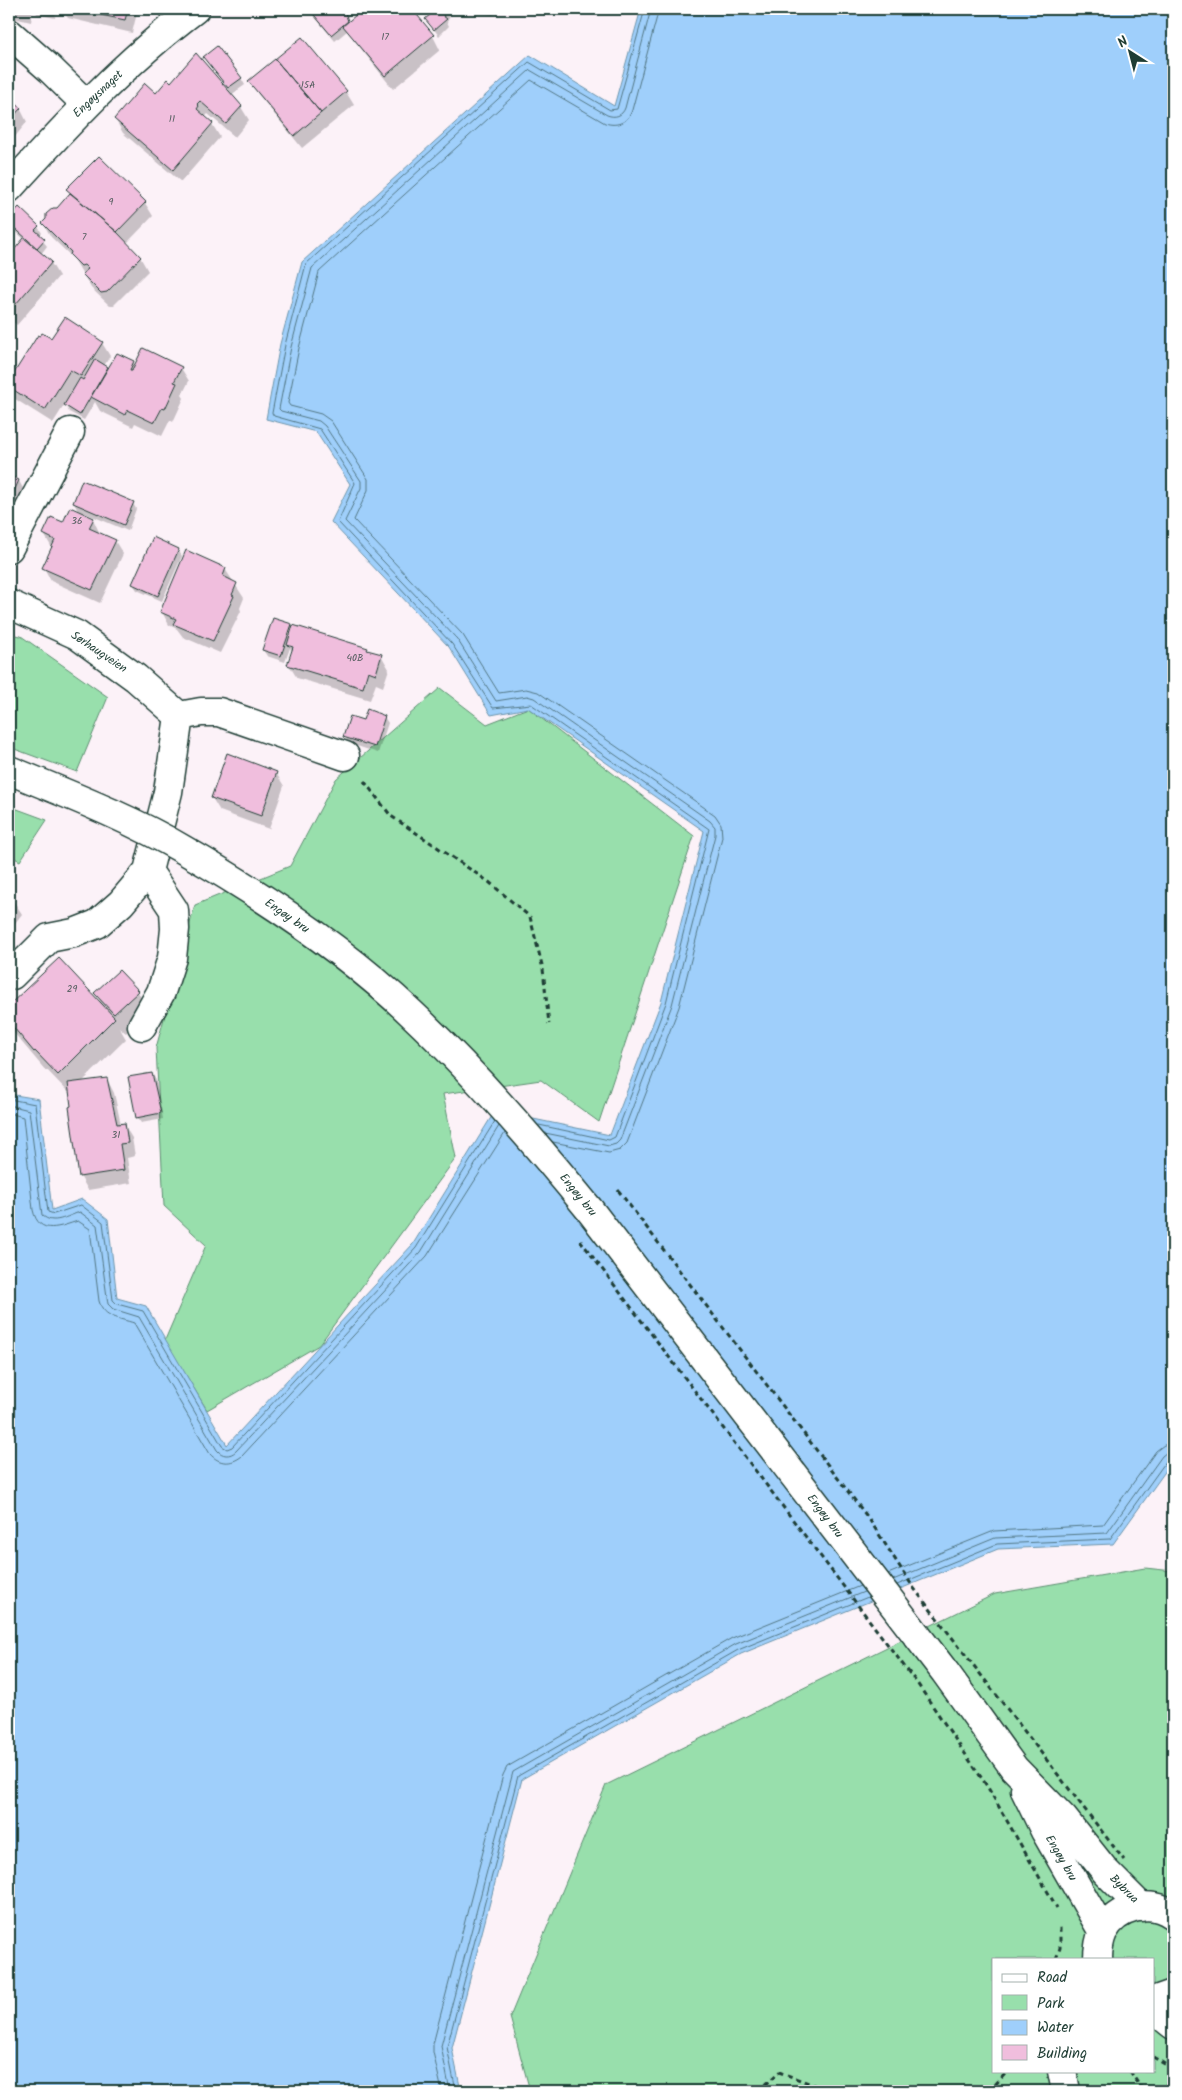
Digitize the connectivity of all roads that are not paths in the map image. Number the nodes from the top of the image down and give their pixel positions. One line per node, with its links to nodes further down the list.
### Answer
1 (196, 9): 3 (main road, Engøysnaget)
2 (9, 33): 3 (main road)
3 (86, 104): 4 (main road, Engøysnaget)
4 (9, 188)
5 (70, 432): 6 (main road)
6 (9, 548)
7 (9, 604): 8 (main road, Sørhaugveien)
8 (179, 716): 9 (main road); 11 (main road)
9 (345, 756)
10 (9, 770): 14 (main road, Engøy bru, bridge)
11 (148, 871): 12 (main road); 13 (main road)
12 (12, 975)
13 (142, 1026)
14 (1014, 1768): 15 (main road, Engøy bru); 18 (main road, Engøy bru)
15 (1115, 1866): 16 (main road, Bybrua)
16 (1141, 1907): 17 (main road); 18 (main road)
17 (1173, 1915)
18 (1103, 1932): 19 (main road)
19 (1098, 1958)
20 (1173, 1994): 21 (main road)
21 (1154, 2001)
22 (1154, 2010): 23 (main road)
23 (1173, 2025)

